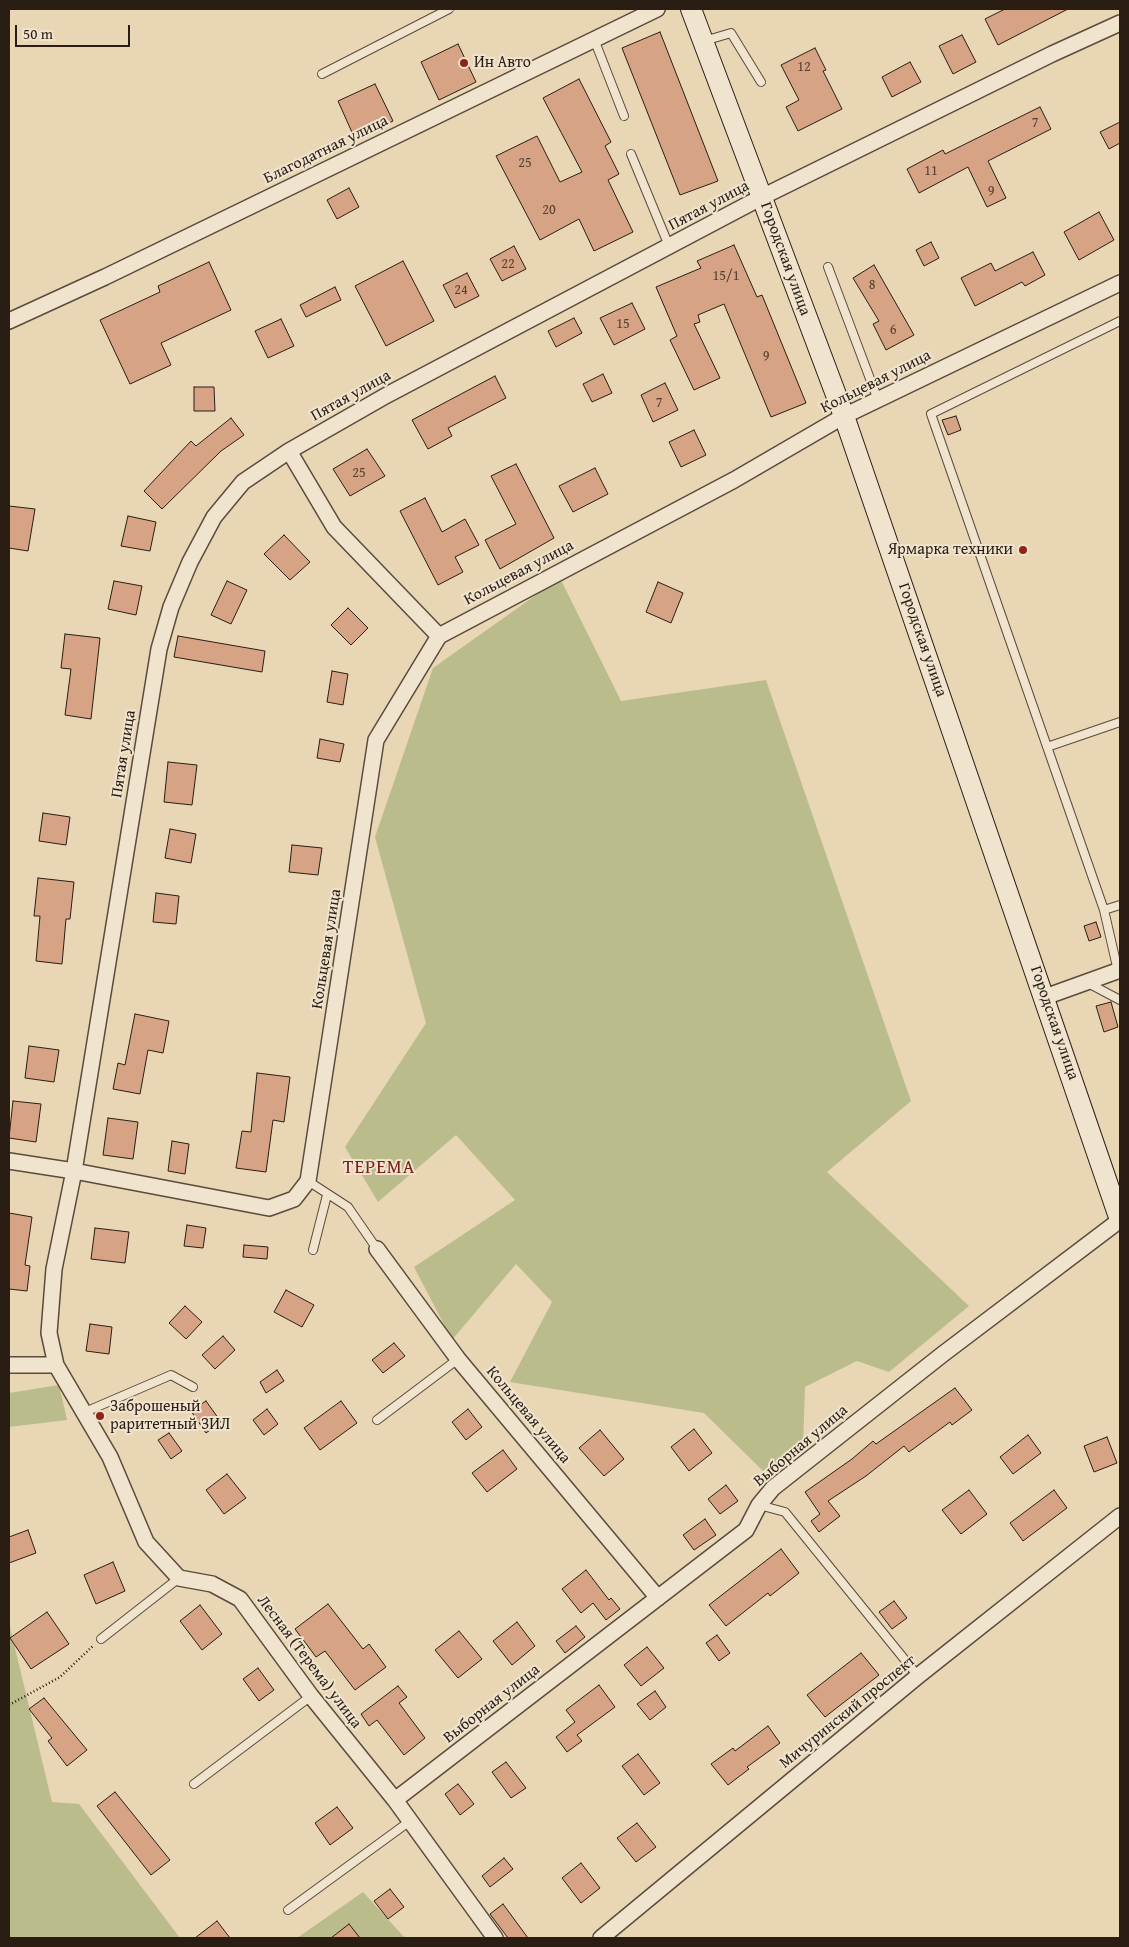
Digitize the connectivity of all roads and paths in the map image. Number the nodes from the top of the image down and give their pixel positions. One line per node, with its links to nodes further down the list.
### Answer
1 (450, 9): 7 (lane)
2 (657, 9): 5 (street, Благодатная улица)
3 (691, 9): 6 (street, Городская улица)
4 (1120, 23): 11 (street, Пятая улица)
5 (594, 39): 9 (lane); 15 (street, Благодатная улица)
6 (704, 41): 8 (lane); 11 (street, Городская улица)
7 (322, 74)
8 (761, 82)
9 (624, 116)
10 (631, 154): 12 (lane)
11 (762, 197): 12 (street, Пятая улица); 18 (street, Городская улица)
12 (669, 246): 19 (street, Пятая улица)
13 (828, 267): 17 (lane)
14 (1120, 282): 17 (street, Кольцевая улица)
15 (9, 320)
16 (1120, 321): 22 (lane)
17 (878, 400): 18 (street, Кольцевая улица)
18 (844, 416): 20 (street, Кольцевая улица); 27 (street, Городская улица)
19 (289, 451): 20 (street); 30 (street, Пятая улица)
20 (439, 636): 31 (street, Кольцевая улица)
21 (1120, 722): 22 (lane)
22 (1048, 747): 24 (lane)
23 (1120, 905): 24 (lane)
24 (1104, 910): 25 (lane)
25 (1119, 971): 26 (street)
26 (1087, 982): 27 (street); 28 (lane)
27 (1045, 997): 33 (street, Городская улица)
28 (1120, 1000)
29 (9, 1161): 30 (street)
30 (74, 1171): 31 (street); 37 (street)
31 (308, 1181): 32 (lane)
32 (327, 1195): 34 (lane); 35 (lane)
33 (1120, 1220): 42 (street, Выборная улица)
34 (377, 1249): 36 (street, Кольцевая улица)
35 (313, 1250)
36 (458, 1359): 41 (lane); 45 (street, Кольцевая улица)
37 (56, 1364): 38 (street); 40 (street)
38 (9, 1365)
39 (193, 1387): 40 (lane)
40 (85, 1412): 44 (street)
41 (377, 1420)
42 (759, 1504): 45 (street, Выборная улица); 47 (lane)
43 (1120, 1516): 47 (street, Мичуринский проспект)
44 (179, 1578): 46 (lane); 48 (street, Лесная (Терема) улица)
45 (658, 1598): 51 (street, Выборная улица)
46 (100, 1639): 49 (path)
47 (918, 1676): 55 (street, Мичуринский проспект)
48 (311, 1696): 50 (lane); 51 (street, Лесная (Терема) улица)
49 (9, 1705)
50 (194, 1784)
51 (395, 1800): 52 (street, Лесная (Терема) улица)
52 (410, 1821): 53 (lane); 54 (street, Лесная (Терема) улица)
53 (288, 1910)
54 (495, 1938)
55 (601, 1938)

